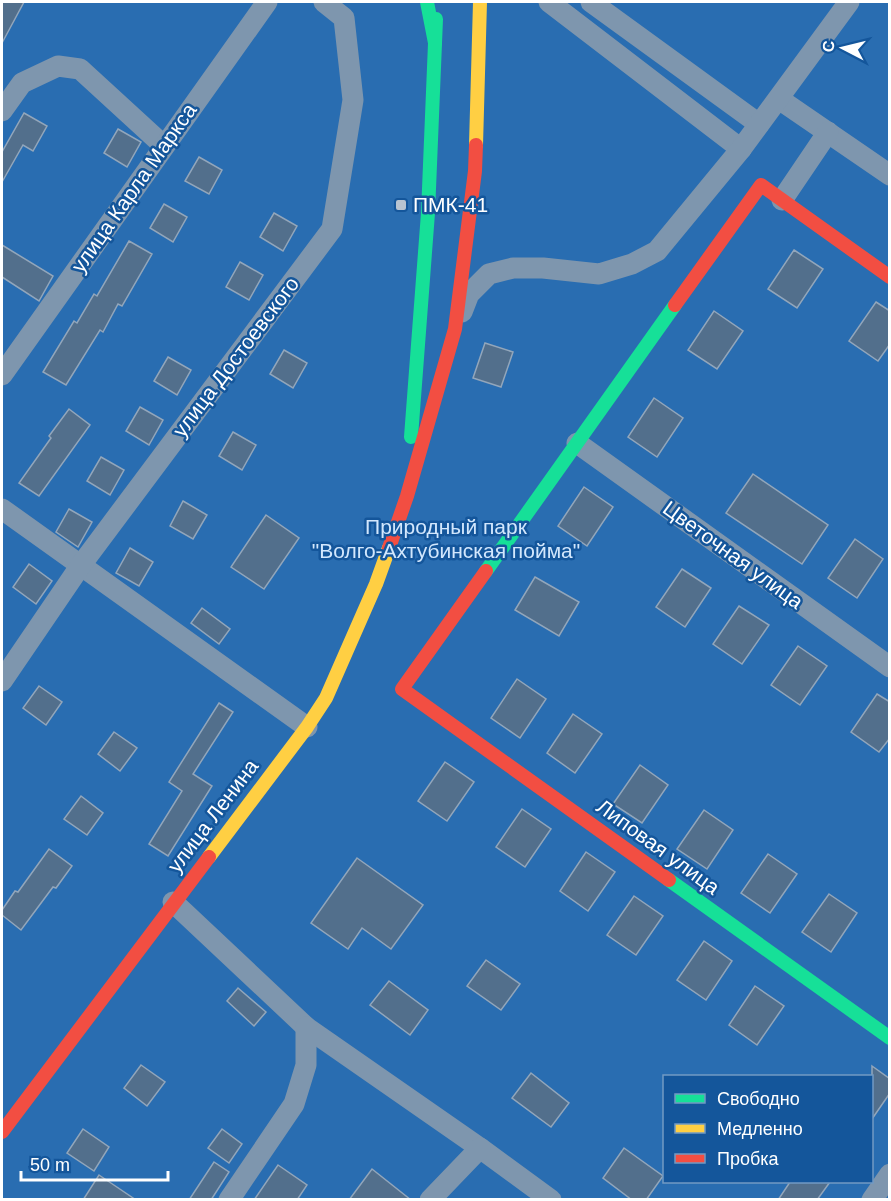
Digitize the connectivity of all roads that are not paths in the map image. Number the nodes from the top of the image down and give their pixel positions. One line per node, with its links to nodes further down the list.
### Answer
1 (267, 2): 14 (street, улица Карла Маркса)
2 (324, 2): 24 (street, улица Достоевского)
3 (427, 2): 9 (street)
4 (436, 2): 9 (street)
5 (480, 2): 19 (street)
6 (549, 2): 15 (street)
7 (591, 2): 12 (street)
8 (849, 2): 10 (street)
9 (435, 43): 22 (street)
10 (779, 99): 12 (street); 13 (street)
11 (2, 111): 14 (street)
12 (759, 124): 15 (street)
13 (828, 132): 16 (street); 17 (street)
14 (164, 146): 20 (street, улица Карла Маркса)
15 (741, 149): 19 (street)
16 (890, 175)
17 (782, 200): 18 (street); 21 (street)
18 (890, 277)
19 (455, 329): 22 (street)
20 (2, 375)
21 (577, 443): 25 (street, Цветочная улица); 30 (street, Липовая улица)
22 (407, 496): 27 (street, улица Ленина)
23 (2, 509): 24 (street)
24 (81, 565): 26 (street, улица Достоевского); 27 (street)
25 (890, 667)
26 (2, 681)
27 (307, 727): 28 (street, улица Ленина)
28 (173, 902): 29 (street); 31 (street, улица Ленина)
29 (306, 1027): 32 (street); 34 (street)
30 (890, 1038)
31 (2, 1132)
32 (480, 1148): 35 (street); 36 (street)
33 (890, 1174): 37 (street)
34 (229, 1200)
35 (430, 1200)
36 (551, 1200)
37 (872, 1200)

